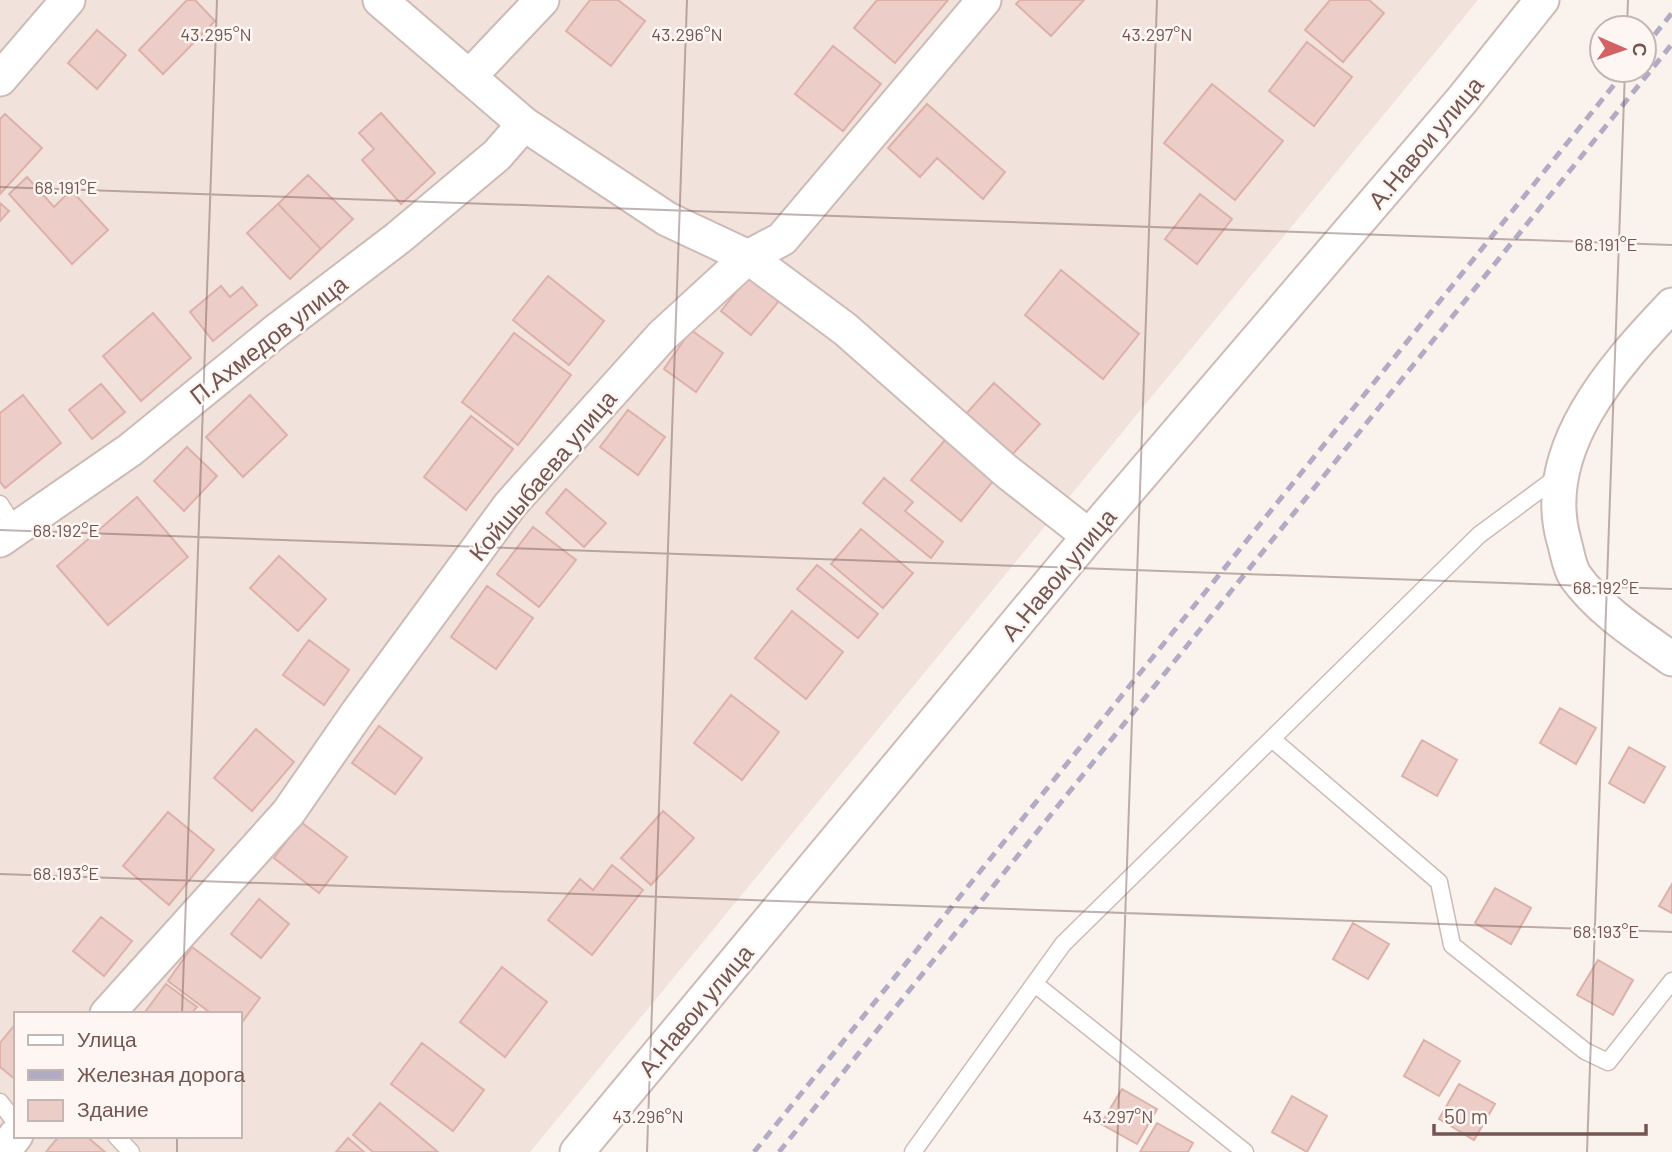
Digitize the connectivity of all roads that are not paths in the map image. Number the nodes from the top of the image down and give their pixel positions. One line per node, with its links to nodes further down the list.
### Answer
1 (68, 0): 7 (street)
2 (380, 0): 6 (street)
3 (542, 0): 6 (street)
4 (984, 0): 9 (street, Койшыбаева улица)
5 (1542, 0): 13 (street, А.Навои улица)
6 (469, 77): 8 (street)
7 (0, 79)
8 (524, 124): 9 (street); 12 (street, П.Ахмедов улица)
9 (748, 257): 13 (street); 18 (street, Койшыбаева улица)
10 (1672, 305): 11 (street)
11 (1562, 473): 14 (street); 15 (lane)
12 (5, 524)
13 (1089, 536): 25 (street, А.Навои улица)
14 (1672, 659)
15 (1272, 739): 16 (lane); 17 (lane)
16 (1672, 981)
17 (1035, 984): 26 (lane); 27 (lane)
18 (109, 1012)
19 (0, 1102): 20 (lane)
20 (14, 1120)
21 (14, 1138): 23 (street)
22 (118, 1138): 24 (lane)
23 (3, 1152)
24 (131, 1152)
25 (577, 1152)
26 (913, 1152)
27 (1245, 1152)

